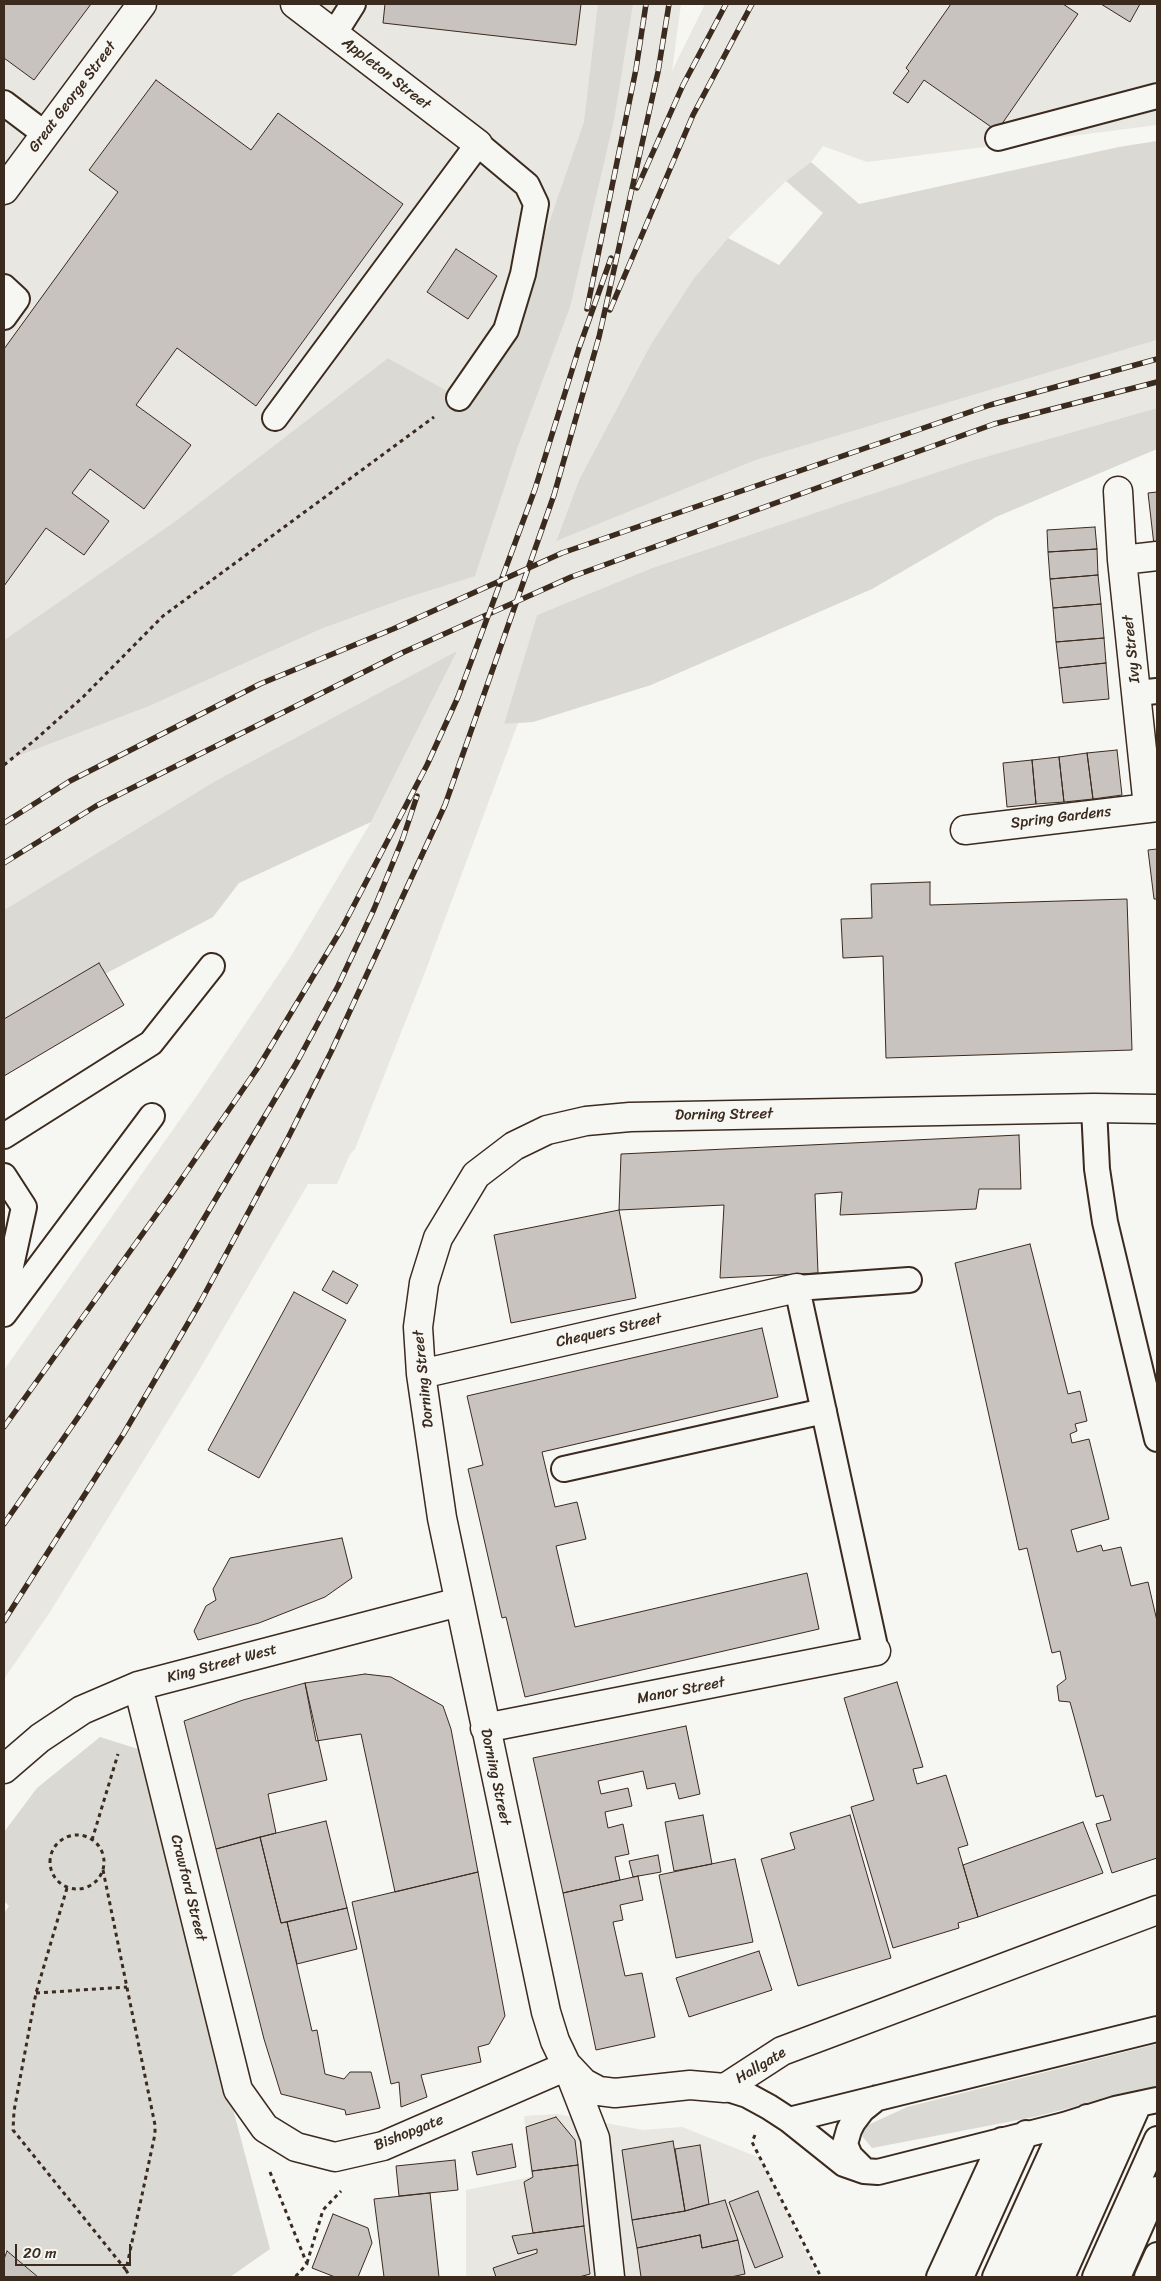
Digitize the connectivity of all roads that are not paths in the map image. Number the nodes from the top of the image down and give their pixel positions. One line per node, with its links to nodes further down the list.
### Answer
1 (142, 4): 7 (street, Great George Street)
2 (295, 4): 4 (street, Appleton Street)
3 (353, 4): 4 (lane)
4 (334, 34): 9 (street, Appleton Street)
5 (1157, 96): 8 (lane)
6 (4, 103): 7 (lane)
7 (45, 134): 10 (street, Great George Street)
8 (998, 138)
9 (478, 144): 13 (lane); 14 (lane)
10 (4, 190)
11 (4, 288): 12 (lane)
12 (4, 317)
13 (459, 398)
14 (275, 418)
15 (1118, 491): 17 (street, Ivy Street)
16 (1157, 556): 17 (street)
17 (1122, 560): 18 (street, Ivy Street)
18 (1147, 692): 19 (street, Ivy Street)
19 (1153, 807): 20 (street, Spring Gardens)
20 (965, 830)
21 (212, 966): 25 (lane)
22 (1094, 1108): 23 (street, Dorning Street); 31 (street, Dorning Street); 33 (lane)
23 (1157, 1109)
24 (152, 1116): 30 (lane)
25 (4, 1136)
26 (4, 1176): 29 (lane)
27 (909, 1280): 28 (lane)
28 (797, 1288): 31 (street, Chequers Street); 32 (lane)
29 (4, 1298)
30 (4, 1314)
31 (421, 1374): 35 (street, Dorning Street)
32 (824, 1411): 34 (lane); 36 (lane)
33 (1157, 1439)
34 (564, 1469)
35 (459, 1602): 37 (street, King Street West); 38 (street, Dorning Street)
36 (876, 1651): 38 (street, Manor Street)
37 (138, 1686): 39 (street, King Street West); 44 (street, Crawford Street)
38 (485, 1728): 42 (street, Dorning Street)
39 (4, 1769)
40 (1157, 1910): 43 (street, Hallgate)
41 (1157, 2029): 45 (lane)
42 (567, 2066): 43 (street, Hallgate); 44 (street, Bishopgate); 57 (street)
43 (725, 2088): 49 (lane)
44 (238, 2090)
45 (877, 2098): 49 (lane); 54 (lane)
46 (1148, 2102): 47 (lane); 63 (lane)
47 (1115, 2109): 48 (lane); 62 (lane)
48 (1087, 2118): 50 (lane); 61 (lane)
49 (789, 2120): 54 (lane)
50 (1064, 2125): 51 (lane); 60 (lane)
51 (1026, 2133): 53 (lane); 59 (lane)
52 (1157, 2139): 64 (lane)
53 (1002, 2140): 54 (lane); 58 (lane)
54 (864, 2171)
55 (1157, 2189): 65 (lane)
56 (1157, 2255): 66 (lane)
57 (610, 2277)
58 (939, 2277)
59 (961, 2277)
60 (995, 2277)
61 (1016, 2277)
62 (1038, 2277)
63 (1062, 2277)
64 (1095, 2277)
65 (1118, 2277)
66 (1147, 2277)

